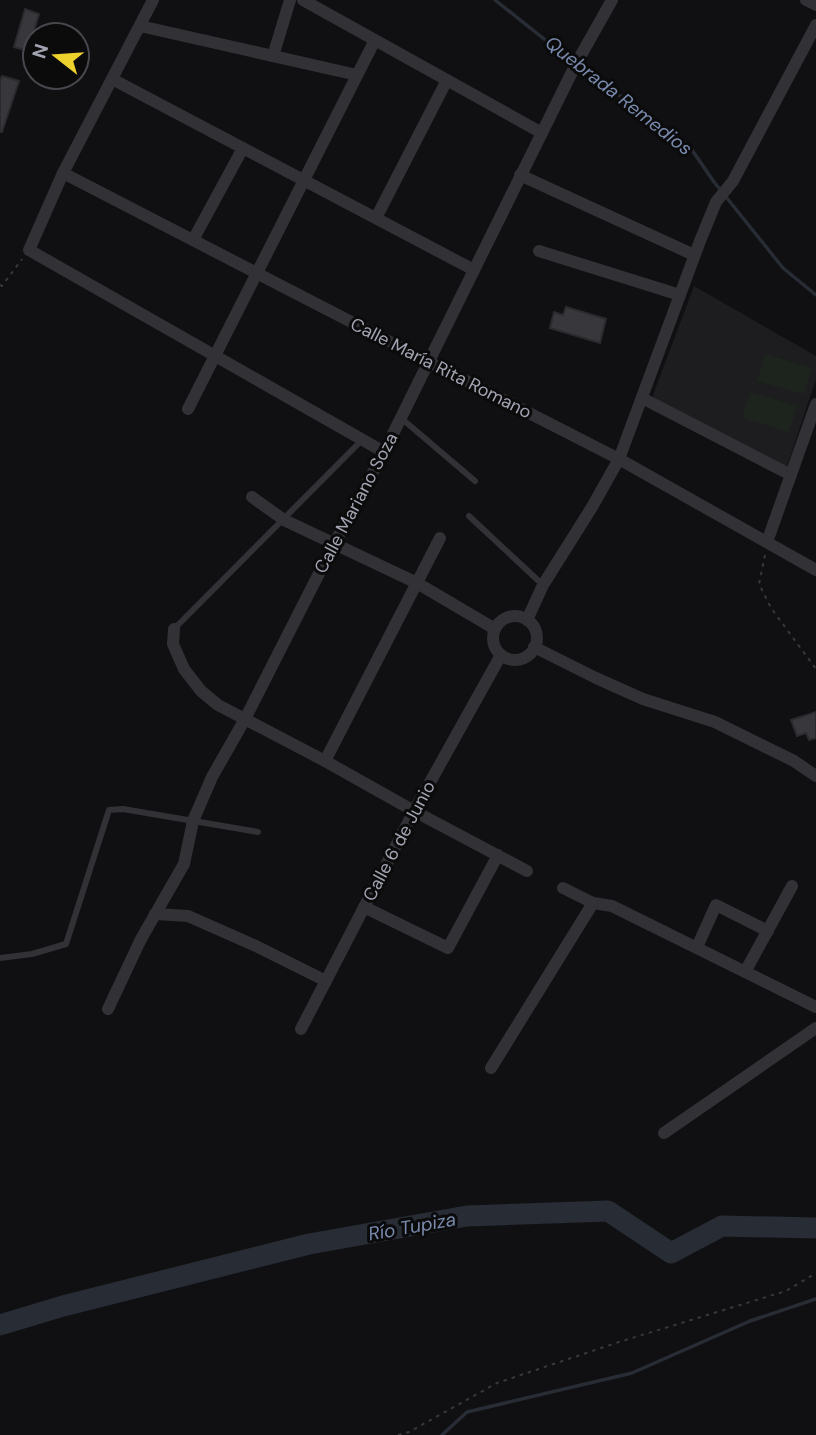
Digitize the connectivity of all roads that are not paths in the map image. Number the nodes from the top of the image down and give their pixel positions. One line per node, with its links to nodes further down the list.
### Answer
1 (153, 0): 8 (street)
2 (290, 0): 10 (street)
3 (303, 0): 9 (street)
4 (612, 0): 14 (street, Calle Mariano Soza)
5 (806, 0): 6 (street)
6 (816, 5)
7 (816, 25): 22 (street)
8 (140, 26): 10 (street); 12 (street)
9 (375, 40): 11 (street); 13 (street)
10 (273, 57): 11 (street)
11 (357, 75): 18 (street)
12 (112, 79): 15 (street); 16 (street)
13 (447, 80): 14 (street); 19 (street)
14 (542, 133): 17 (street, Calle Mariano Soza)
15 (243, 148): 18 (street); 20 (street)
16 (63, 173): 20 (street, Calle María Rita Romano); 26 (street)
17 (520, 175): 22 (street); 23 (street, Calle Mariano Soza)
18 (304, 180): 19 (street); 24 (street)
19 (376, 218): 23 (street)
20 (193, 240): 24 (street, Calle María Rita Romano)
21 (539, 251): 25 (street)
22 (695, 255): 25 (street)
23 (474, 270): 27 (street, Calle Mariano Soza)
24 (257, 272): 26 (street); 27 (street, Calle María Rita Romano)
25 (680, 295): 28 (street)
26 (214, 355): 30 (street); 32 (street)
27 (429, 362): 31 (street, Calle Mariano Soza); 34 (street, Calle María Rita Romano)
28 (642, 398): 34 (street); 35 (street)
29 (816, 404): 35 (street)
30 (188, 409)
31 (401, 418): 33 (street, Calle Mariano Soza); 36 (lane)
32 (362, 440): 33 (street); 39 (lane)
33 (384, 452): 42 (street, Calle Mariano Soza)
34 (619, 459): 41 (street, Calle María Rita Romano); 45 (street)
35 (791, 475): 41 (street)
36 (475, 481)
37 (252, 497): 39 (street)
38 (469, 516): 45 (lane)
39 (283, 519): 42 (street); 47 (lane)
40 (440, 538): 44 (street)
41 (767, 542): 43 (street, Calle María Rita Romano)
42 (334, 544): 44 (street); 51 (street, Calle Mariano Soza)
43 (816, 570)
44 (417, 583): 48 (street); 52 (street)
45 (543, 585): 46 (street)
46 (527, 620): 48 (street); 49 (street)
47 (174, 629): 51 (street)
48 (495, 629): 50 (street)
49 (534, 648): 50 (street); 53 (street)
50 (501, 655): 54 (street, Calle 6 de Junio)
51 (245, 719): 52 (street); 55 (street, Calle Mariano Soza)
52 (325, 761): 54 (street)
53 (816, 776)
54 (414, 811): 57 (street); 62 (street, Calle 6 de Junio)
55 (193, 821): 56 (lane); 63 (street, Calle Mariano Soza); 66 (lane)
56 (258, 832)
57 (498, 855): 58 (street); 62 (street)
58 (527, 871)
59 (792, 886): 64 (street)
60 (563, 888): 61 (street)
61 (593, 903): 65 (street); 73 (street)
62 (365, 907): 68 (street, Calle 6 de Junio)
63 (155, 914): 68 (street); 70 (street, Calle Mariano Soza)
64 (768, 931): 65 (street); 67 (street)
65 (697, 947): 67 (street)
66 (0, 958)
67 (745, 972): 69 (street)
68 (326, 981): 72 (street, Calle 6 de Junio)
69 (816, 1007)
70 (108, 1009)
71 (816, 1028): 74 (street)
72 (301, 1029)
73 (491, 1068)
74 (664, 1133)

